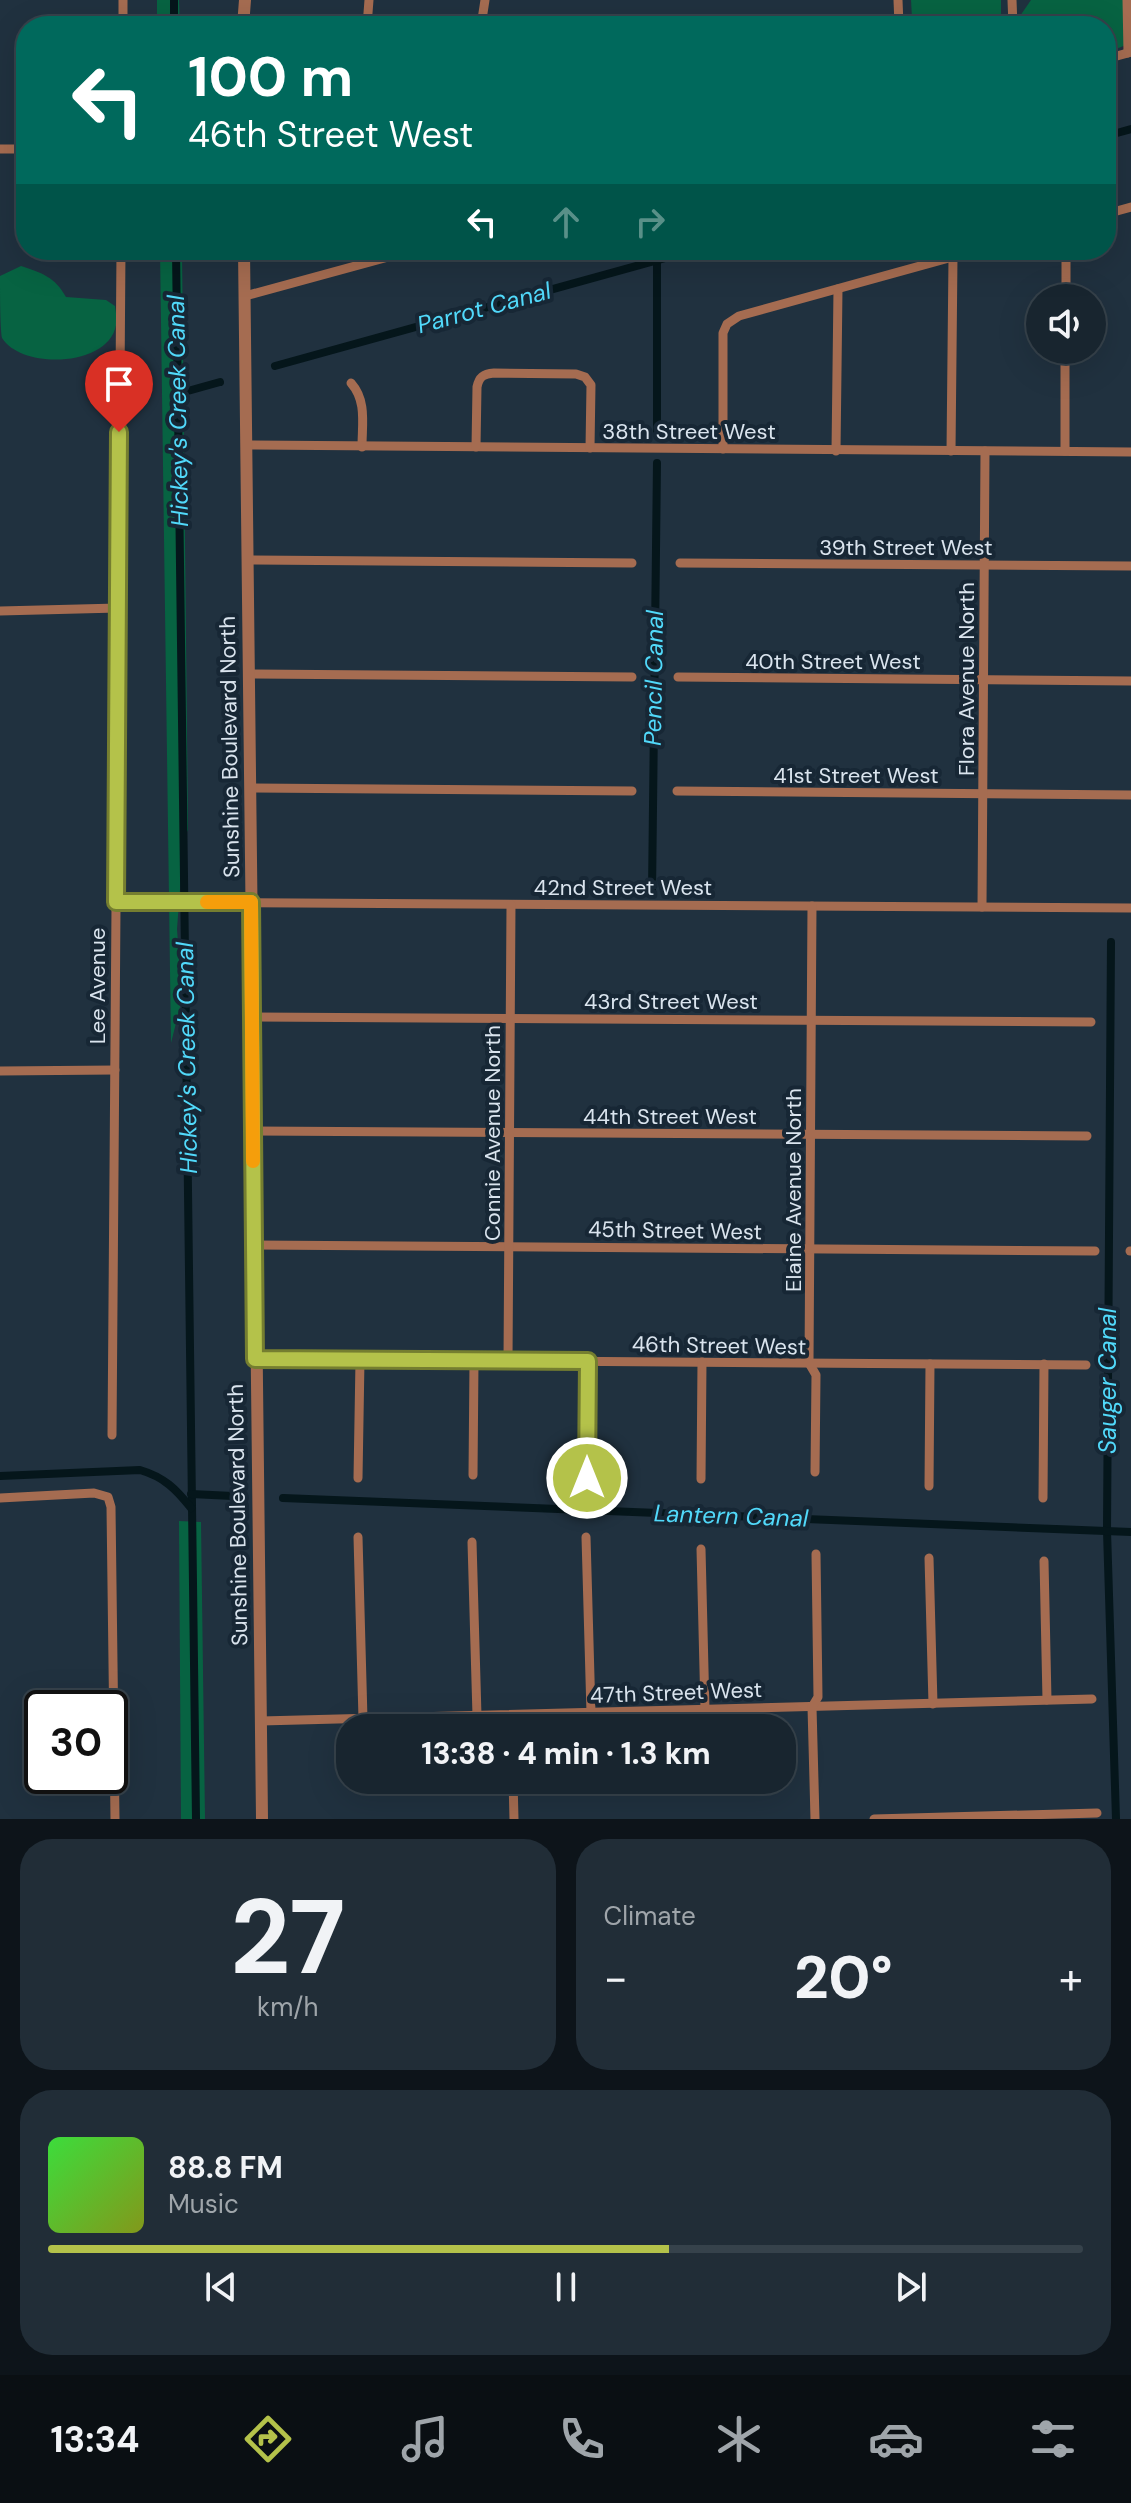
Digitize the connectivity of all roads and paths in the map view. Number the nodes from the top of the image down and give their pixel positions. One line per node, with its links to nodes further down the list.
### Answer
1 (1127, 0): 2 (street)
2 (1129, 53)
3 (121, 260): 29 (street, Lee Avenue)
4 (244, 260): 11 (street, Sunshine Boulevard North)
5 (377, 260): 11 (street)
6 (942, 260): 10 (street)
7 (953, 260): 20 (street)
8 (1066, 260): 9 (street)
9 (1066, 284)
10 (838, 289): 18 (street); 19 (street)
11 (245, 296): 14 (street, Sunshine Boulevard North)
12 (1065, 364): 22 (street)
13 (351, 383): 15 (street)
14 (246, 445): 15 (street, 38th Street West); 24 (street, Sunshine Boulevard North)
15 (362, 447): 16 (street, 38th Street West)
16 (476, 447): 17 (street, 38th Street West); 17 (street)
17 (590, 448): 18 (street, 38th Street West)
18 (723, 449): 19 (street, 38th Street West)
19 (836, 451): 20 (street, 38th Street West)
20 (951, 451): 21 (street, 38th Street West)
21 (985, 451): 22 (street, 38th Street West); 27 (street, Flora Avenue North)
22 (1065, 451): 23 (street, 38th Street West)
23 (1131, 452)
24 (247, 560): 25 (street); 31 (street, Sunshine Boulevard North)
25 (632, 563)
26 (680, 563): 27 (street, 39th Street West)
27 (984, 566): 28 (street, 39th Street West); 34 (street, Flora Avenue North)
28 (1131, 566)
29 (118, 608): 30 (street); 41 (street, Lee Avenue)
30 (0, 611)
31 (249, 674): 32 (street); 36 (street, Sunshine Boulevard North)
32 (632, 677)
33 (678, 677): 34 (street, 40th Street West)
34 (984, 680): 35 (street, 40th Street West); 39 (street, Flora Avenue North)
35 (1131, 681)
36 (250, 788): 37 (street); 42 (street, Sunshine Boulevard North)
37 (632, 791)
38 (677, 791): 39 (street, 41st Street West)
39 (983, 794): 40 (street, 41st Street West); 45 (street, Flora Avenue North)
40 (1131, 795)
41 (116, 902): 42 (street, 42nd Street West); 51 (street, Lee Avenue)
42 (251, 902): 43 (street, 42nd Street West); 47 (street, Sunshine Boulevard North)
43 (511, 905): 44 (street, 42nd Street West); 48 (street, Connie Avenue North)
44 (812, 906): 45 (street, 42nd Street West); 49 (street, Elaine Avenue North)
45 (982, 907): 46 (street, 42nd Street West)
46 (1131, 908)
47 (252, 1017): 48 (street, 43rd Street West); 53 (street, Sunshine Boulevard North)
48 (510, 1019): 49 (street, 43rd Street West); 54 (street, Connie Avenue North)
49 (812, 1020): 50 (street, 43rd Street West); 55 (street, Elaine Avenue North)
50 (1091, 1022)
51 (115, 1070): 52 (street); 71 (street, Lee Avenue)
52 (0, 1071)
53 (253, 1131): 54 (street, 44th Street West); 57 (street, Sunshine Boulevard North)
54 (510, 1132): 55 (street, 44th Street West); 58 (street, Connie Avenue North)
55 (811, 1135): 56 (street, 44th Street West); 59 (street, Elaine Avenue North)
56 (1087, 1136)
57 (254, 1245): 58 (street, 45th Street West); 61 (street, Sunshine Boulevard North)
58 (509, 1247): 59 (street, 45th Street West); 64 (street, Connie Avenue North)
59 (810, 1249): 60 (street, 45th Street West); 67 (street, Elaine Avenue North)
60 (1095, 1251)
61 (255, 1359): 62 (street, 46th Street West); 97 (street, Sunshine Boulevard North)
62 (360, 1360): 63 (street, 46th Street West); 74 (street)
63 (474, 1361): 64 (street, 46th Street West); 73 (street)
64 (508, 1361): 65 (street, 46th Street West)
65 (588, 1361): 66 (street, 46th Street West); 75 (street)
66 (702, 1362): 67 (street, 46th Street West); 76 (street)
67 (809, 1363): 68 (street, 46th Street West); 72 (street, Elaine Avenue North)
68 (930, 1364): 69 (street, 46th Street West); 77 (street)
69 (1044, 1364): 70 (street, 46th Street West); 79 (street)
70 (1086, 1365)
71 (112, 1435)
72 (815, 1472)
73 (473, 1475)
74 (358, 1478)
75 (587, 1478)
76 (701, 1479)
77 (929, 1486)
78 (0, 1498): 100 (street)
79 (1043, 1498)
80 (358, 1537): 93 (street)
81 (586, 1537): 92 (street)
82 (472, 1542): 94 (street)
83 (701, 1549): 91 (street)
84 (816, 1554): 90 (street)
85 (929, 1558): 89 (street)
86 (1044, 1561): 88 (street)
87 (1092, 1699): 88 (street, 47th Street West)
88 (1047, 1700): 89 (street, 47th Street West)
89 (933, 1704): 90 (street, 47th Street West)
90 (812, 1707): 91 (street, 47th Street West); 103 (street)
91 (705, 1710): 92 (street, 47th Street West)
92 (591, 1713): 95 (street, 47th Street West)
93 (363, 1714)
94 (477, 1714)
95 (551, 1714)
96 (336, 1720): 97 (street, 47th Street West)
97 (261, 1721): 101 (street, Sunshine Boulevard North)
98 (513, 1794): 102 (street)
99 (1097, 1813): 104 (street)
100 (115, 1819)
101 (262, 1819)
102 (514, 1819)
103 (815, 1819)
104 (874, 1819)

